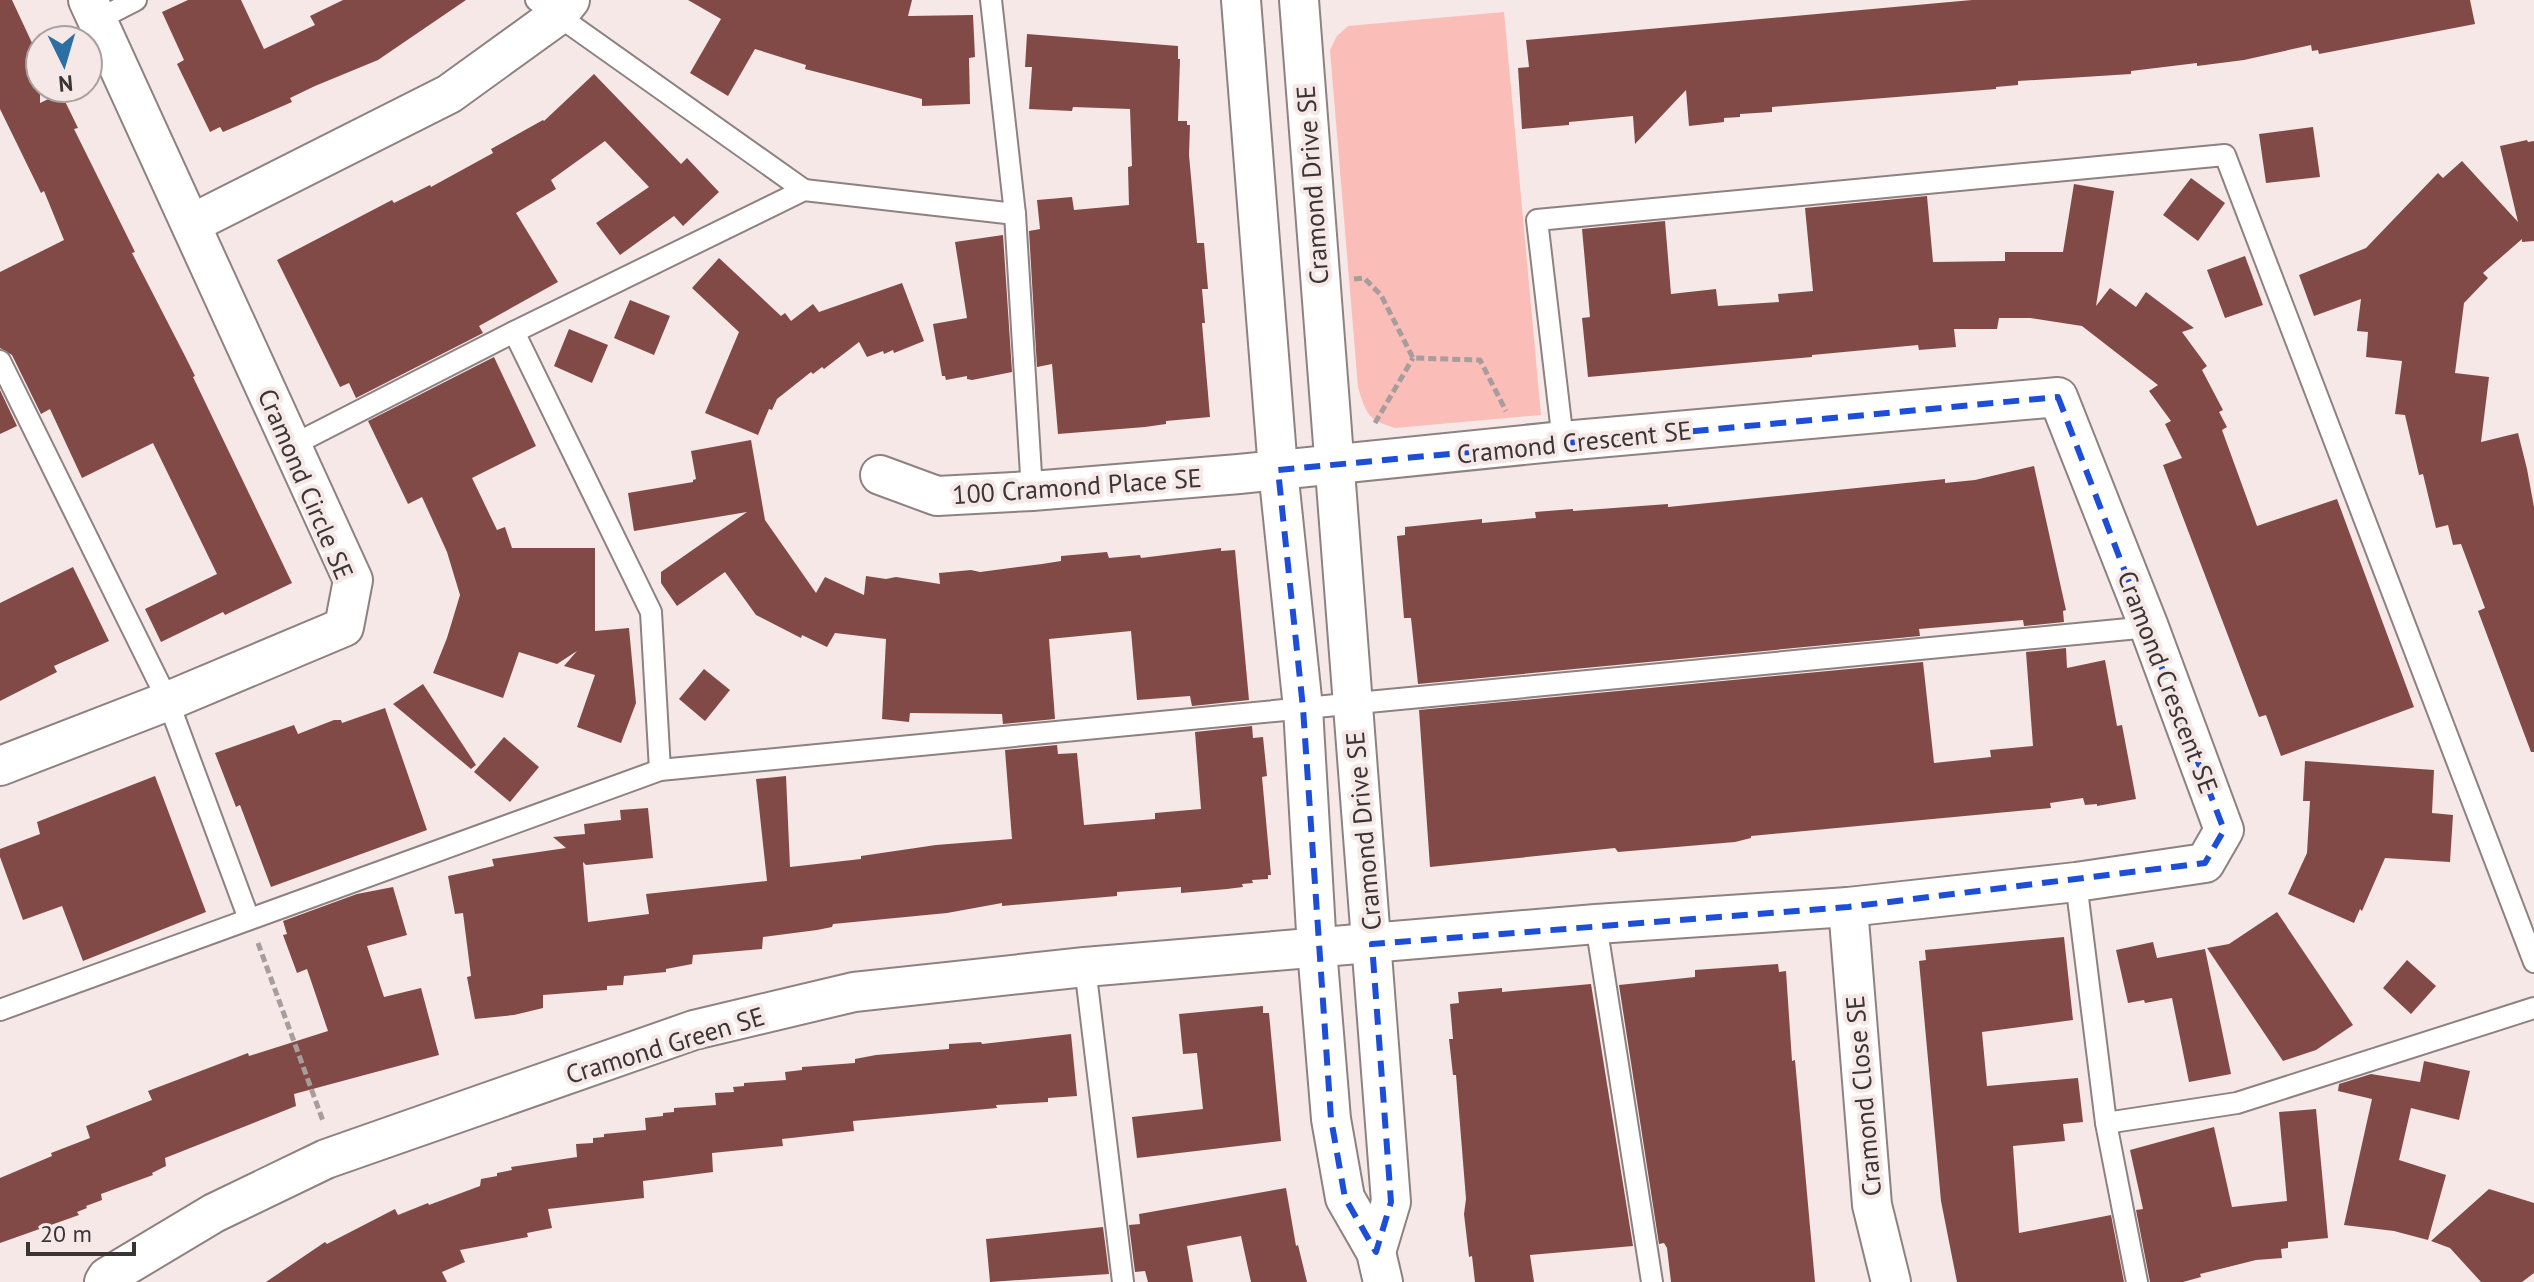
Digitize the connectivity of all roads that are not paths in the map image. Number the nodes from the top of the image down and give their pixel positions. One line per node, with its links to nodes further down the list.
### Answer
1 (136, 0): 6 (lane)
2 (991, 0): 8 (lane)
3 (1241, 0): 15 (street, Cramond Drive SE)
4 (1299, 0): 14 (street, Cramond Drive SE)
5 (554, 5): 7 (lane); 9 (street)
6 (93, 10): 9 (street, Cramond Circle SE)
7 (804, 190): 8 (lane); 10 (lane)
8 (1015, 214): 17 (lane)
9 (191, 224): 13 (street, Cramond Circle SE)
10 (514, 332): 13 (lane); 23 (lane)
11 (0, 361): 19 (lane)
12 (1563, 441): 14 (street, Cramond Crescent SE); 18 (street, Cramond Crescent SE); 30 (lane)
13 (291, 446): 19 (street, Cramond Circle SE)
14 (1334, 465): 15 (street, Cramond Crescent SE); 20 (street, Cramond Drive SE)
15 (1278, 470): 17 (street, 100 Cramond Place SE); 21 (street, Cramond Drive SE)
16 (880, 475): 17 (street, 100 Cramond Place SE)
17 (1032, 491)
18 (2149, 627): 20 (lane); 24 (street, Cramond Crescent SE)
19 (168, 701): 22 (street, Cramond Circle SE); 26 (lane)
20 (1352, 704): 21 (lane); 28 (street, Cramond Drive SE)
21 (1303, 708): 23 (lane); 29 (street, Cramond Drive SE)
22 (0, 766)
23 (660, 770): 26 (lane)
24 (2076, 882): 25 (street, Cramond Crescent SE); 34 (lane)
25 (1848, 907): 27 (street, Cramond Crescent SE); 39 (street, Cramond Close SE)
26 (249, 919): 33 (lane)
27 (1596, 924): 28 (street, Cramond Crescent SE); 38 (lane)
28 (1372, 944): 29 (street, Cramond Drive SE); 35 (street)
29 (1317, 949): 31 (street, Cramond Green SE); 35 (street)
30 (2534, 962)
31 (1085, 967): 36 (street, Cramond Green SE); 37 (lane)
32 (2534, 1008): 34 (lane)
33 (0, 1010)
34 (2106, 1123): 40 (lane)
35 (1379, 1267)
36 (104, 1282)
37 (1123, 1282)
38 (1652, 1282)
39 (1891, 1282)
40 (2137, 1282)

